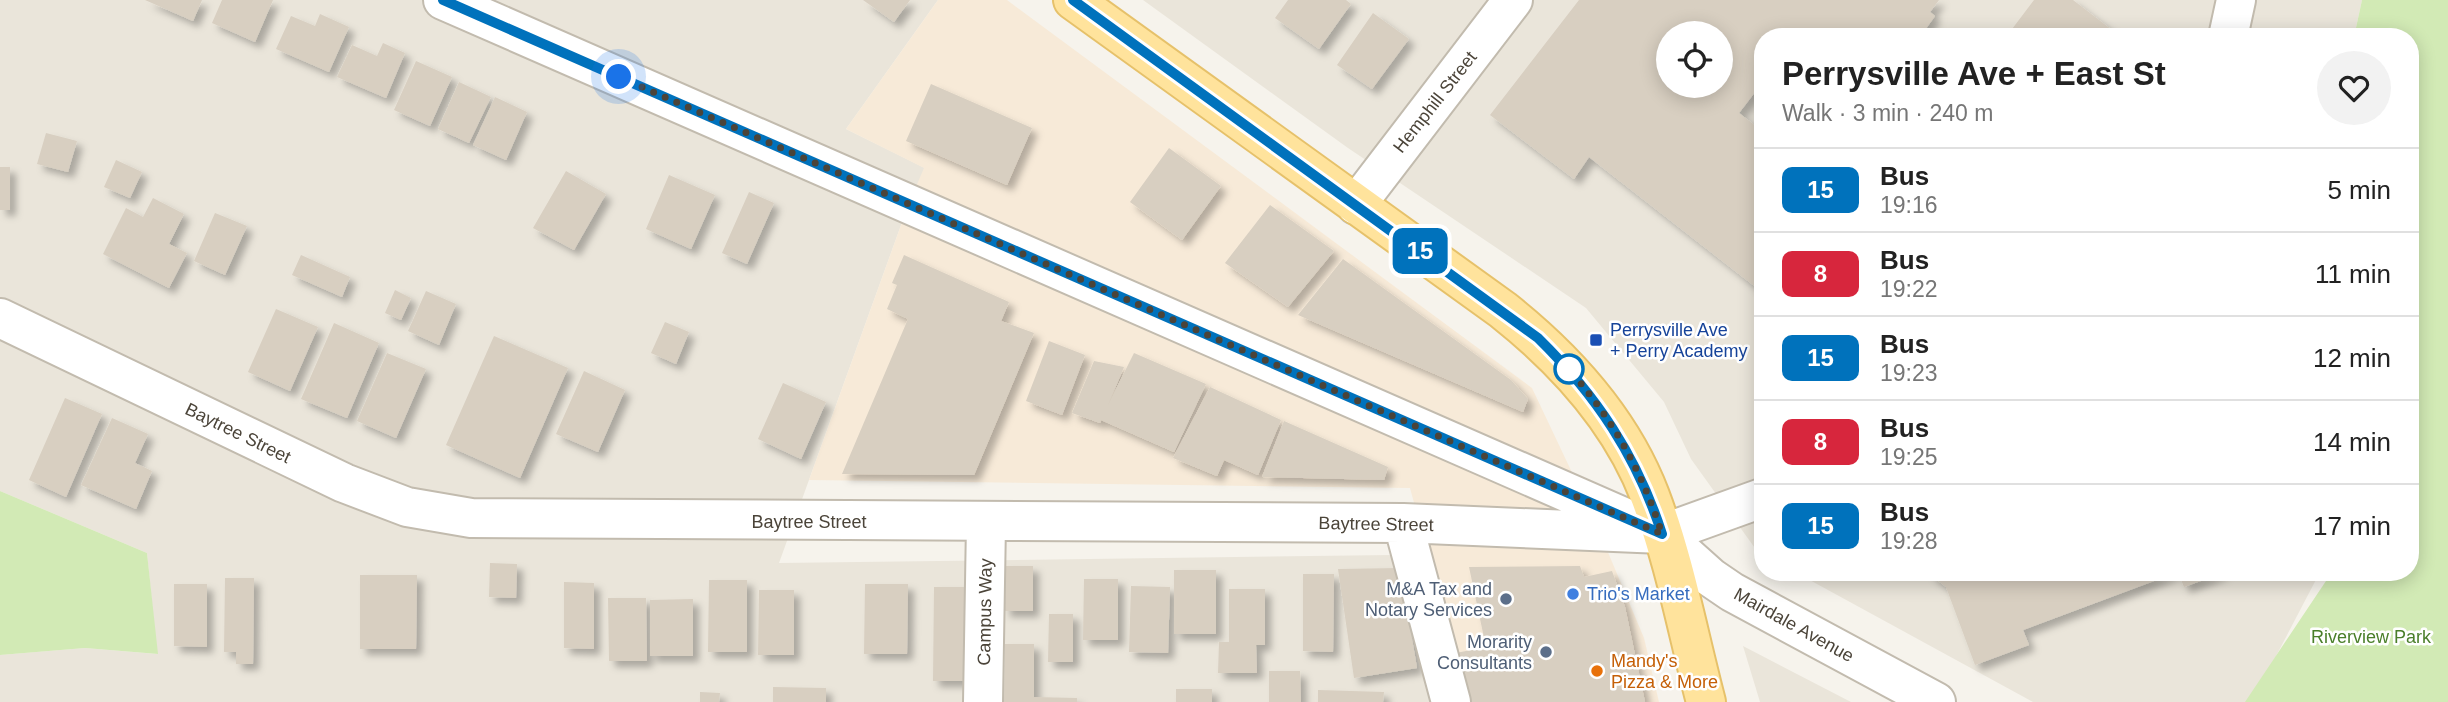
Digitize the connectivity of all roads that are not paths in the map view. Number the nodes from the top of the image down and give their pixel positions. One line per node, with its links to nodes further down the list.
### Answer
1 (443, 0): 11 (street, Mairdale Avenue)
2 (1073, 0): 6 (main road)
3 (1513, 0): 6 (street, Hemphill Street)
4 (2236, 0): 5 (street)
5 (2230, 28)
6 (1356, 205): 11 (main road)
7 (0, 318): 9 (street, Baytree Street)
8 (1754, 501): 11 (street)
9 (986, 523): 10 (street, Baytree Street); 12 (street, Campus Way)
10 (1403, 523): 11 (street, Baytree Street); 13 (street)
11 (1662, 534): 14 (main road); 15 (street, Mairdale Avenue)
12 (984, 702)
13 (1451, 702)
14 (1706, 702)
15 (1936, 702)

